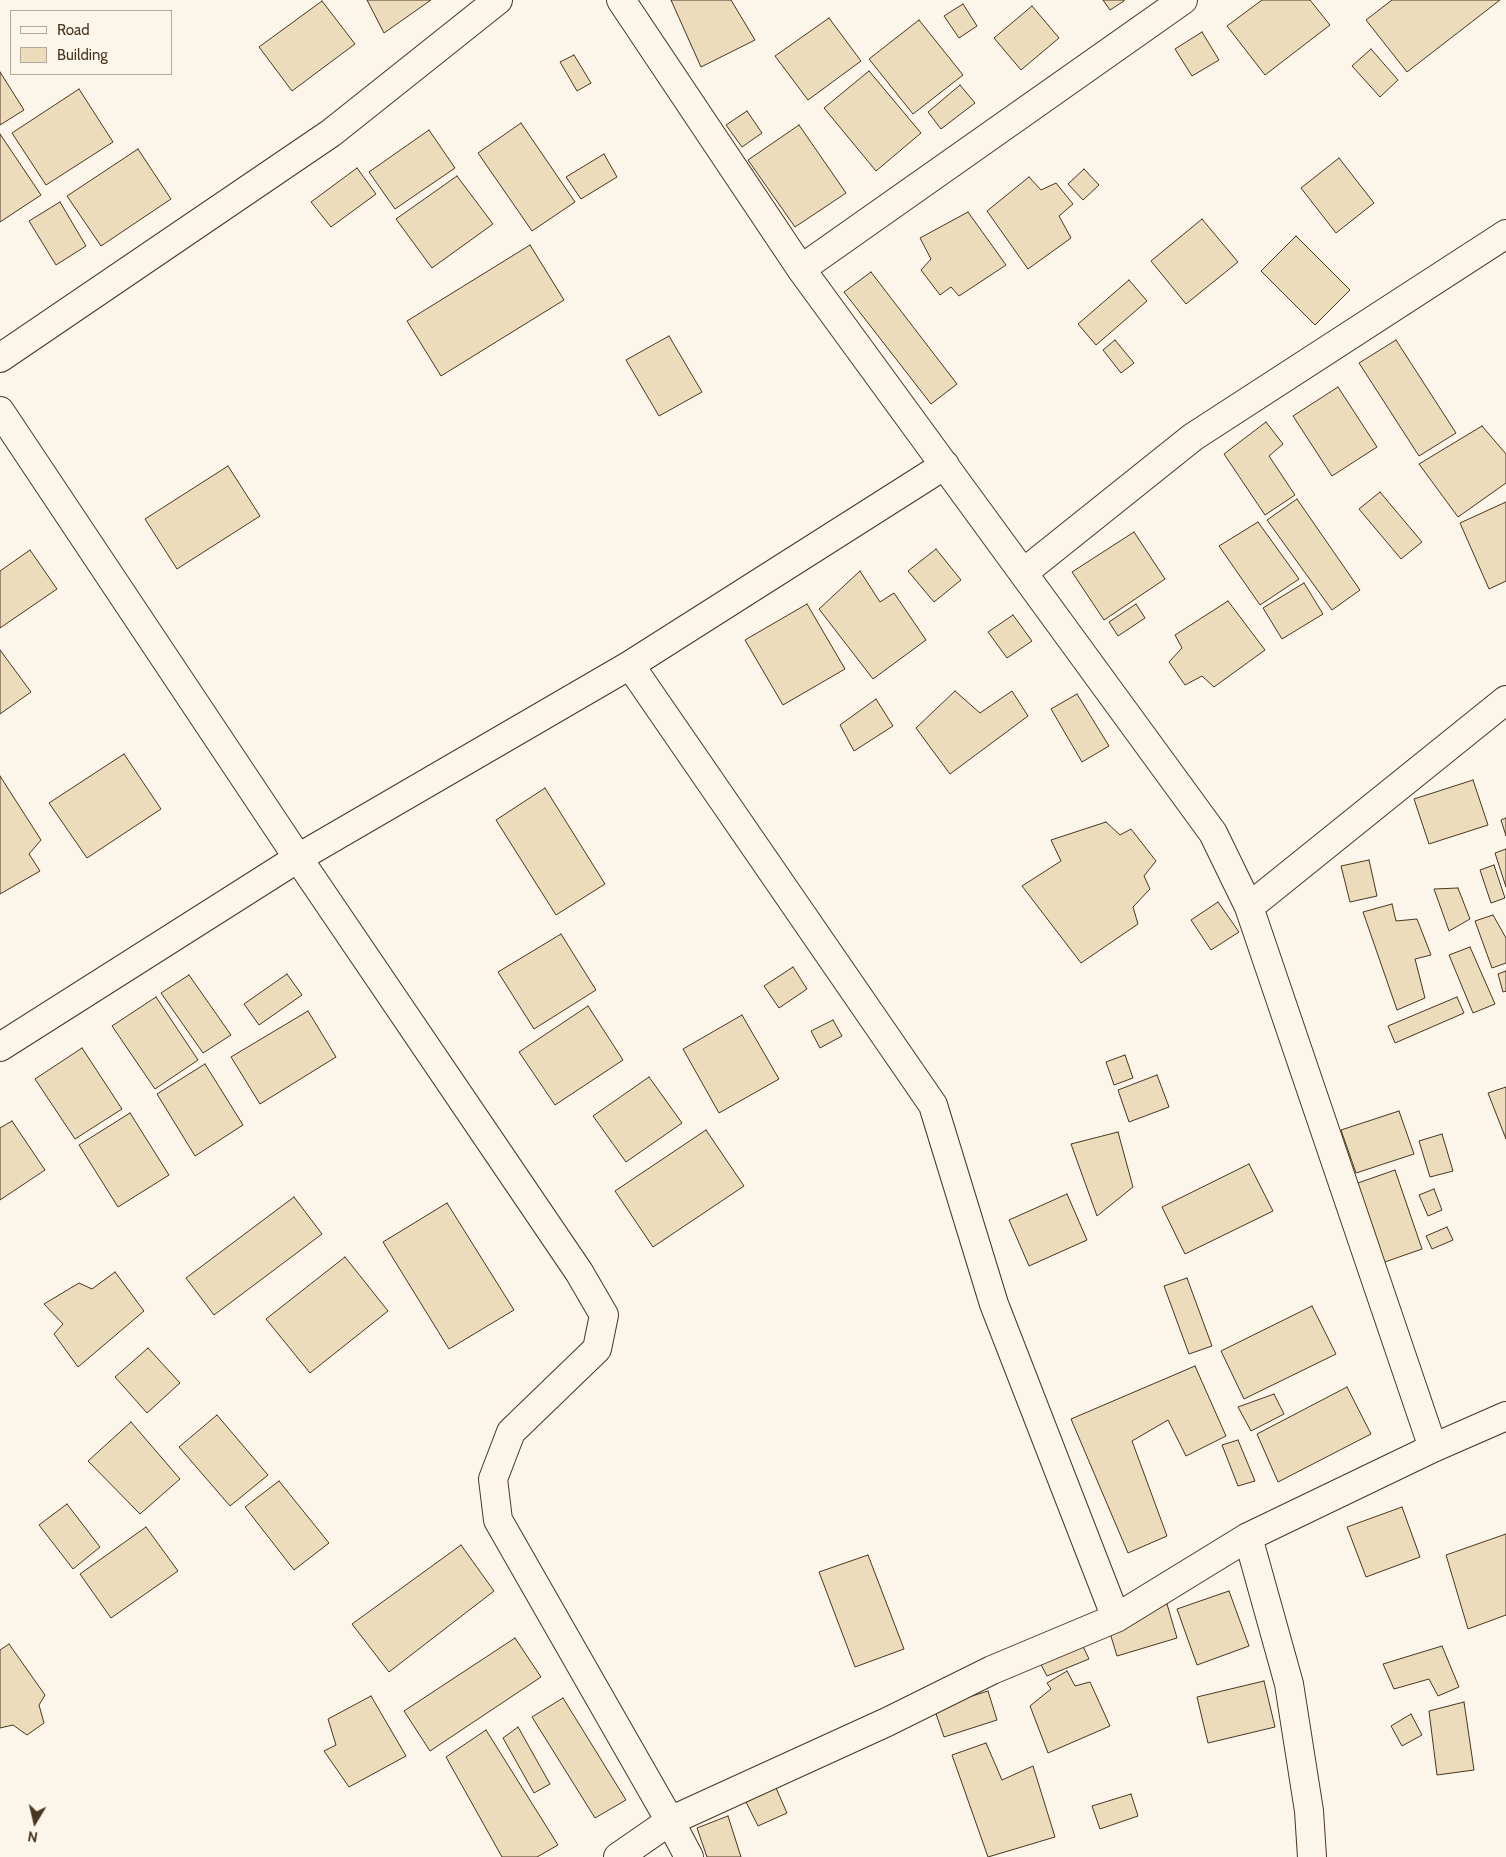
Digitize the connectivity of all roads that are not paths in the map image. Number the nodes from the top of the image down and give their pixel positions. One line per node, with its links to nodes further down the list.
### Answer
1 (498, 0): 6 (street)
2 (621, 0): 5 (street)
3 (1183, 0): 5 (street)
4 (1506, 234): 9 (street)
5 (802, 270): 8 (street)
6 (0, 358)
7 (0, 411): 12 (street)
8 (944, 465): 9 (street); 10 (street)
9 (1023, 573): 13 (street)
10 (630, 666): 12 (street); 18 (street)
11 (1506, 700): 13 (street)
12 (298, 858): 14 (street); 19 (street)
13 (1249, 907): 16 (street)
14 (0, 1047)
15 (1506, 1416): 16 (street)
16 (1433, 1448): 17 (street)
17 (1248, 1537): 18 (street); 22 (street)
18 (1116, 1618): 19 (street)
19 (670, 1821): 20 (street); 21 (street)
20 (618, 1857)
21 (689, 1857)
22 (1312, 1857)

